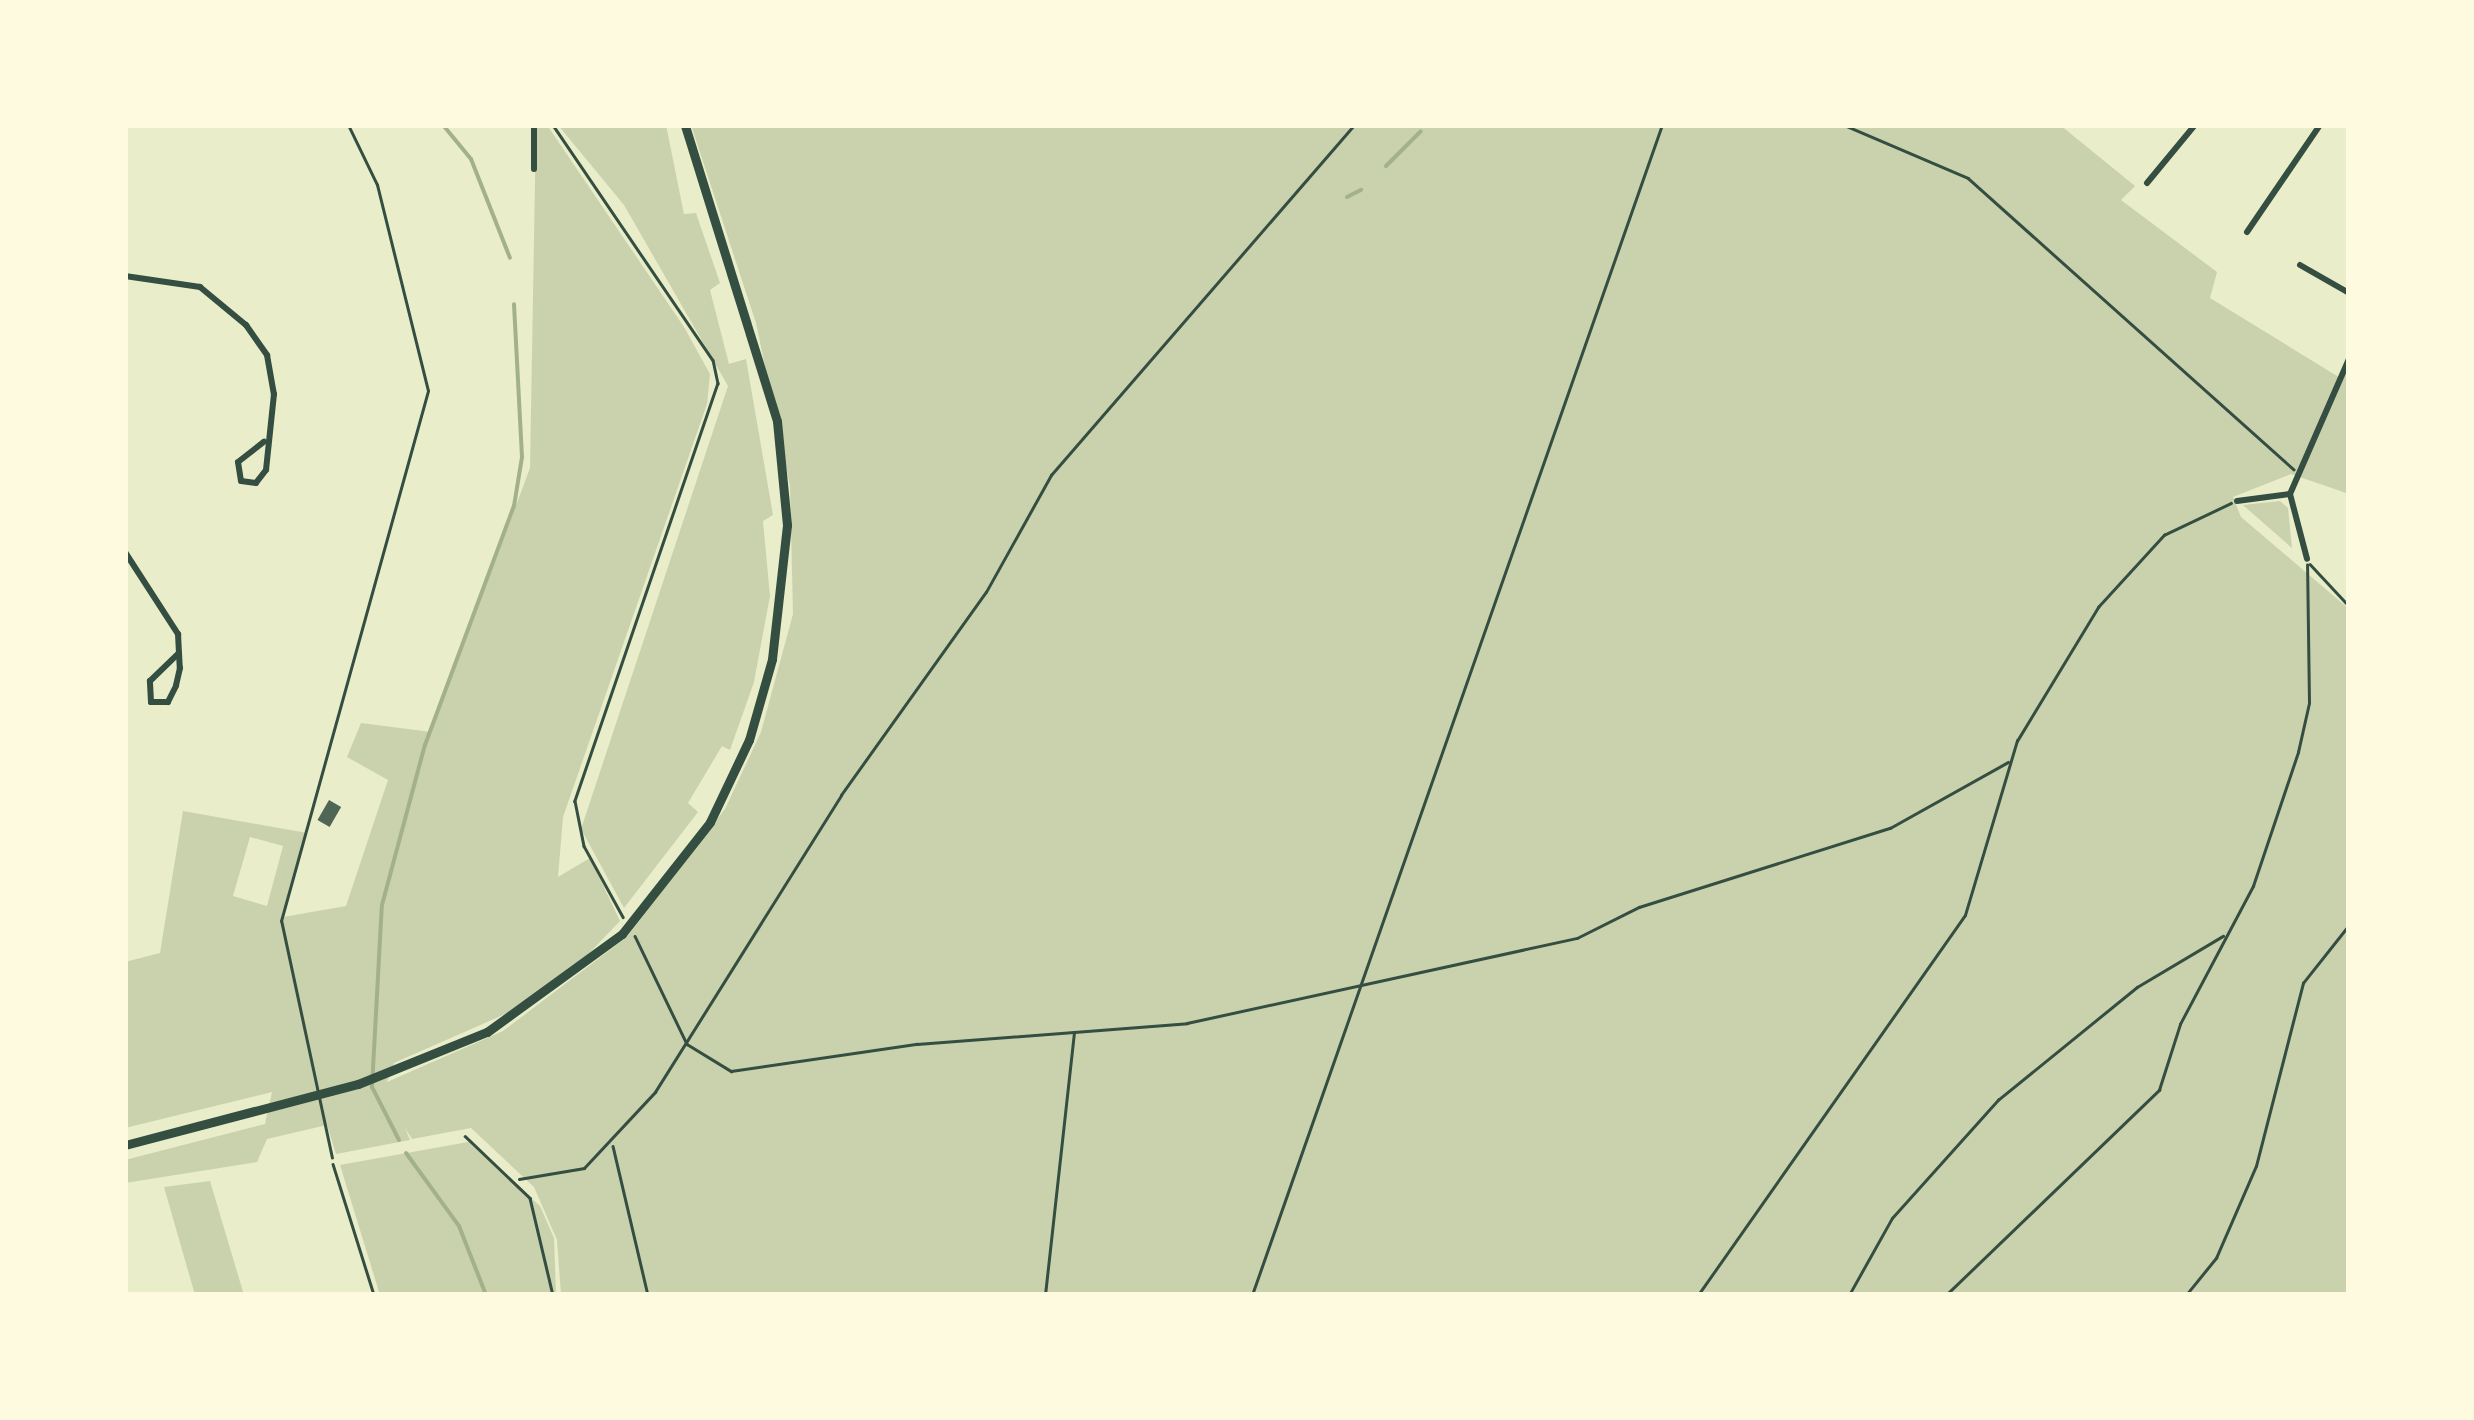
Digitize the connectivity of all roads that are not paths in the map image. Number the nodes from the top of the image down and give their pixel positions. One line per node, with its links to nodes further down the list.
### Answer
1 (348, 125): 21 (lane)
2 (534, 125): 6 (street)
3 (686, 125): 20 (main road)
4 (2195, 125): 7 (street)
5 (2320, 125): 8 (street)
6 (534, 168)
7 (2147, 183)
8 (2247, 232)
9 (2300, 265): 11 (street)
10 (125, 276): 13 (street)
11 (2349, 293)
12 (2349, 359): 14 (street)
13 (264, 442): 13 (street)
14 (2290, 494): 15 (street); 17 (street)
15 (2237, 502)
16 (125, 552): 18 (street)
17 (2306, 558)
18 (179, 653): 18 (street)
19 (465, 1136): 22 (lane)
20 (125, 1145)
21 (332, 1158)
22 (553, 1295)

